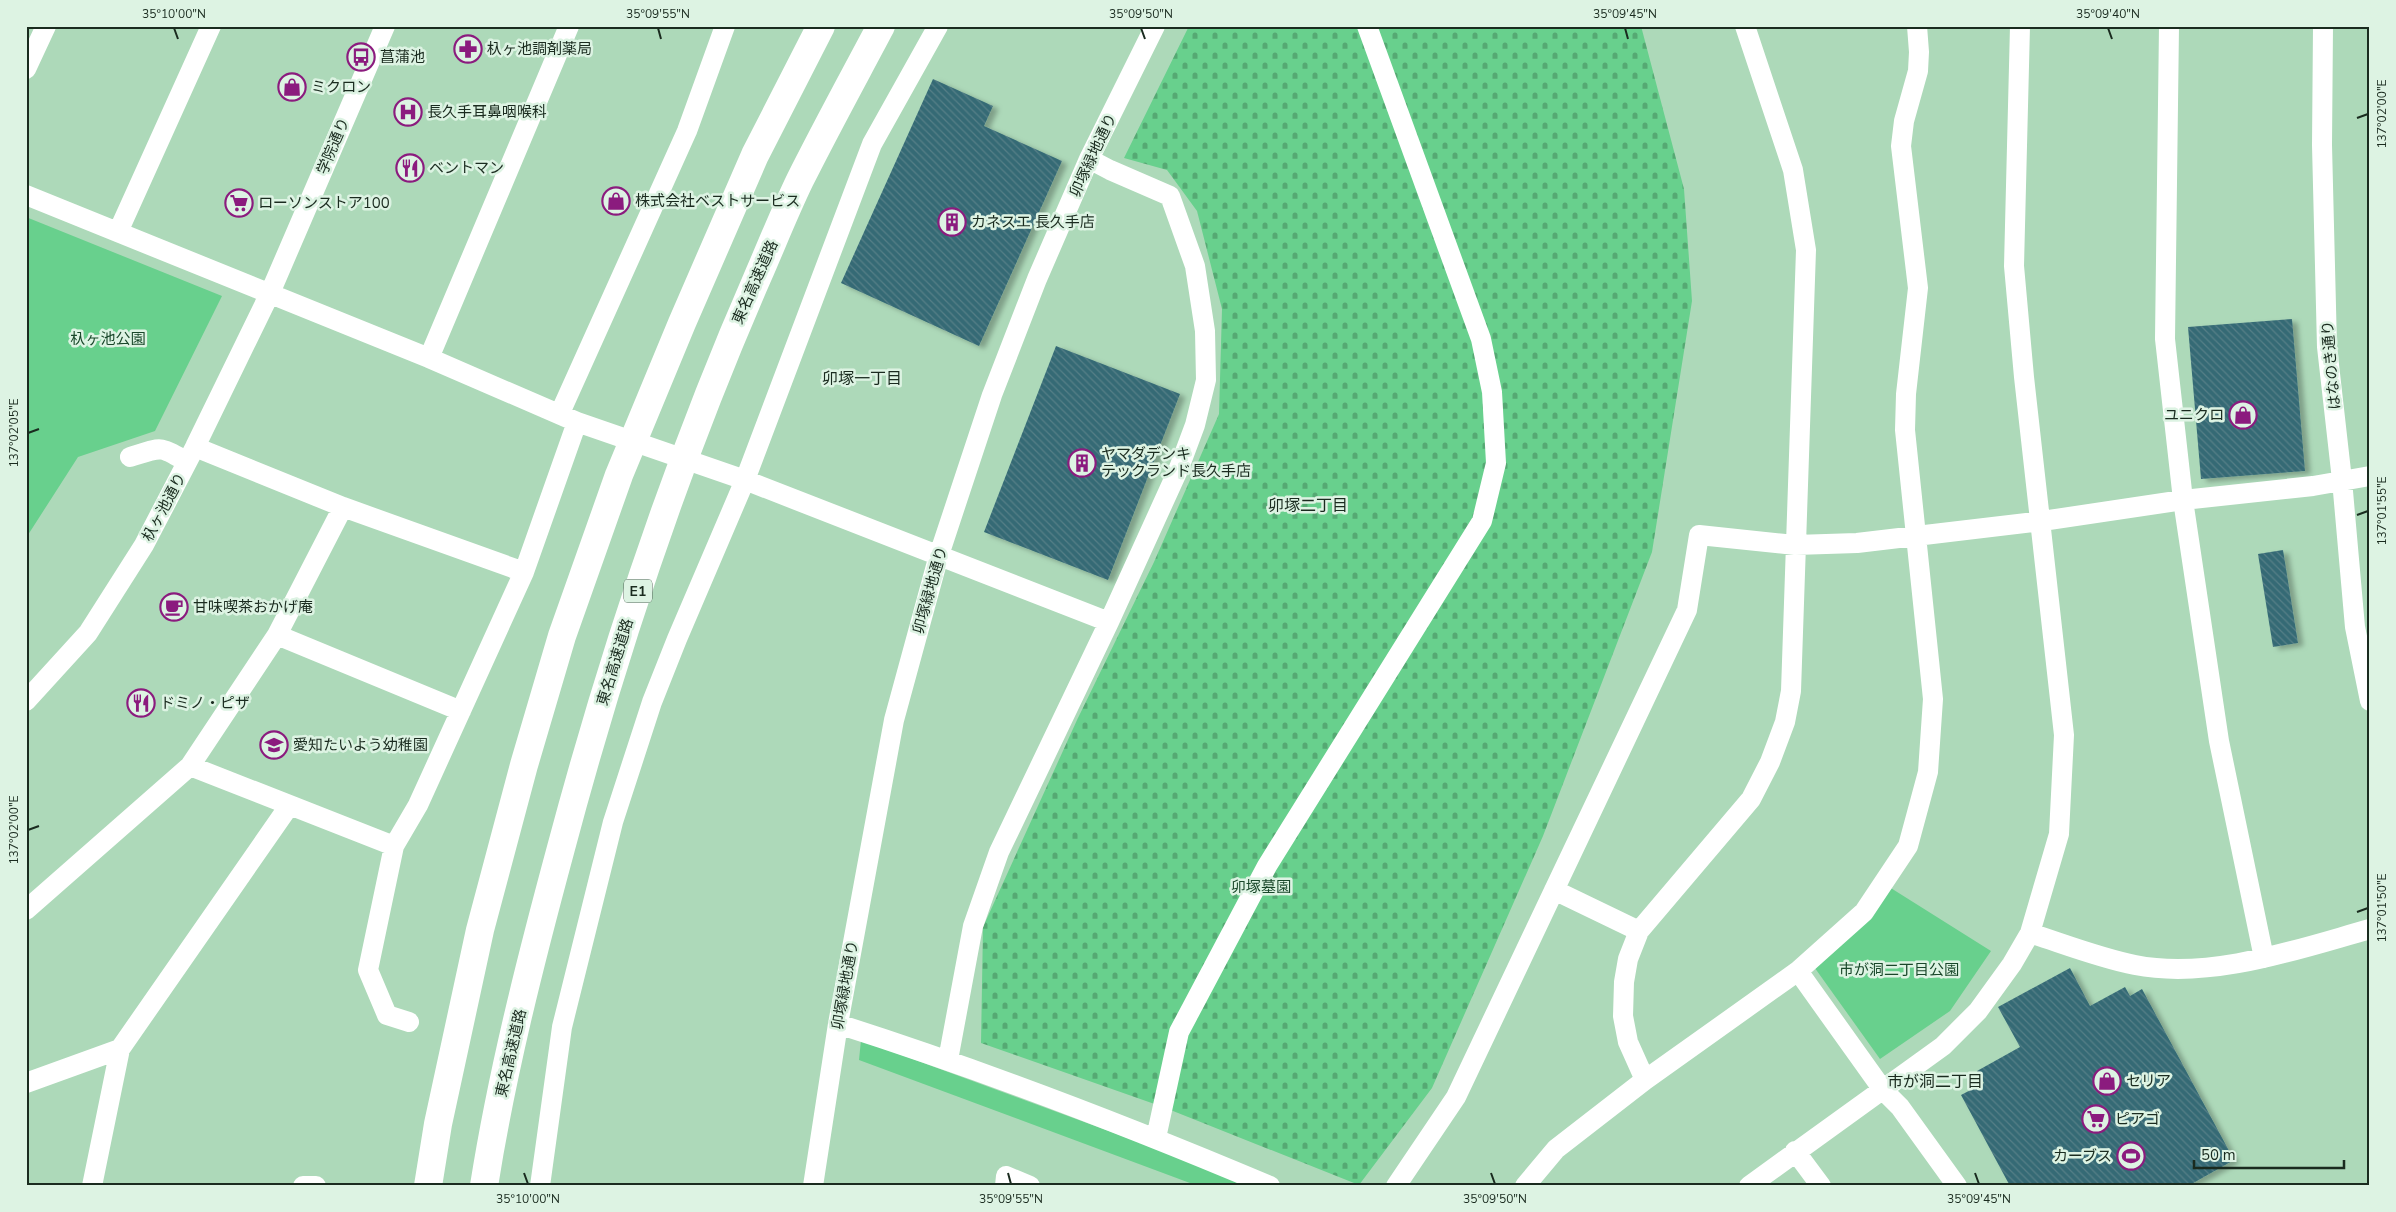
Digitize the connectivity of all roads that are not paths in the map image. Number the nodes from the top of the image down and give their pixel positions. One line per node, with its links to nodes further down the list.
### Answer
1 (46, 26): 16 (street)
2 (211, 26): 19 (street)
3 (384, 26): 20 (street, 学院通り)
4 (569, 26): 21 (street)
5 (725, 26): 22 (street)
6 (821, 26): 62 (highway)
7 (881, 26): 63 (highway, 東名高速道路 / E1)
8 (938, 26): 26 (street)
9 (1155, 26): 17 (street, 卯塚緑地通り)
10 (1367, 26): 57 (street)
11 (1745, 26): 32 (street)
12 (1917, 26): 31 (street)
13 (2020, 26): 30 (street)
14 (2169, 26): 28 (street)
15 (2323, 26): 27 (street, はなのき通り)
16 (26, 69)
17 (1089, 159): 33 (street, 卯塚緑地通り); 35 (street)
18 (26, 196): 19 (street)
19 (118, 232): 20 (street)
20 (270, 293): 21 (street); 23 (street, 杁ヶ池通り)
21 (429, 358): 22 (street)
22 (568, 417): 26 (street); 34 (street)
23 (191, 454): 24 (street); 29 (street); 37 (street, 杁ヶ池通り)
24 (130, 457)
25 (2370, 476): 27 (street)
26 (745, 480): 33 (street); 64 (street)
27 (2342, 480): 28 (street); 38 (street, はなのき通り)
28 (2182, 500): 30 (street); 48 (street)
29 (343, 506): 34 (street); 36 (street)
30 (2042, 521): 31 (street); 47 (street)
31 (1918, 536): 32 (street); 49 (street)
32 (1796, 545): 43 (street); 46 (street)
33 (939, 555): 35 (street); 51 (street, 卯塚緑地通り)
34 (524, 572): 39 (street)
35 (1109, 622): 53 (street)
36 (277, 635): 39 (street); 40 (street)
37 (26, 701)
38 (2370, 701)
39 (460, 711): 42 (street)
40 (190, 766): 41 (street); 44 (street)
41 (289, 806): 42 (street); 52 (street)
42 (394, 846): 50 (street)
43 (1554, 890): 46 (street); 69 (street)
44 (26, 910)
45 (2370, 929): 48 (street)
46 (1639, 931): 54 (street)
47 (2030, 933): 48 (street); 56 (street)
48 (2264, 958)
49 (1798, 971): 54 (street); 56 (street)
50 (409, 1022)
51 (838, 1024): 53 (street); 65 (street, 卯塚緑地通り)
52 (120, 1049): 55 (street); 59 (street)
53 (948, 1060): 57 (street)
54 (1645, 1080): 70 (street)
55 (26, 1083)
56 (1883, 1090): 58 (street); 73 (street)
57 (1156, 1138): 68 (street)
58 (1795, 1151): 71 (street); 72 (street)
59 (92, 1186)
60 (303, 1186): 61 (street)
61 (316, 1186)
62 (428, 1186)
63 (484, 1186)
64 (540, 1186)
65 (813, 1186)
66 (1005, 1186): 67 (street)
67 (1030, 1186)
68 (1270, 1186)
69 (1396, 1186)
70 (1525, 1186)
71 (1749, 1186)
72 (1821, 1186)
73 (1958, 1186)

